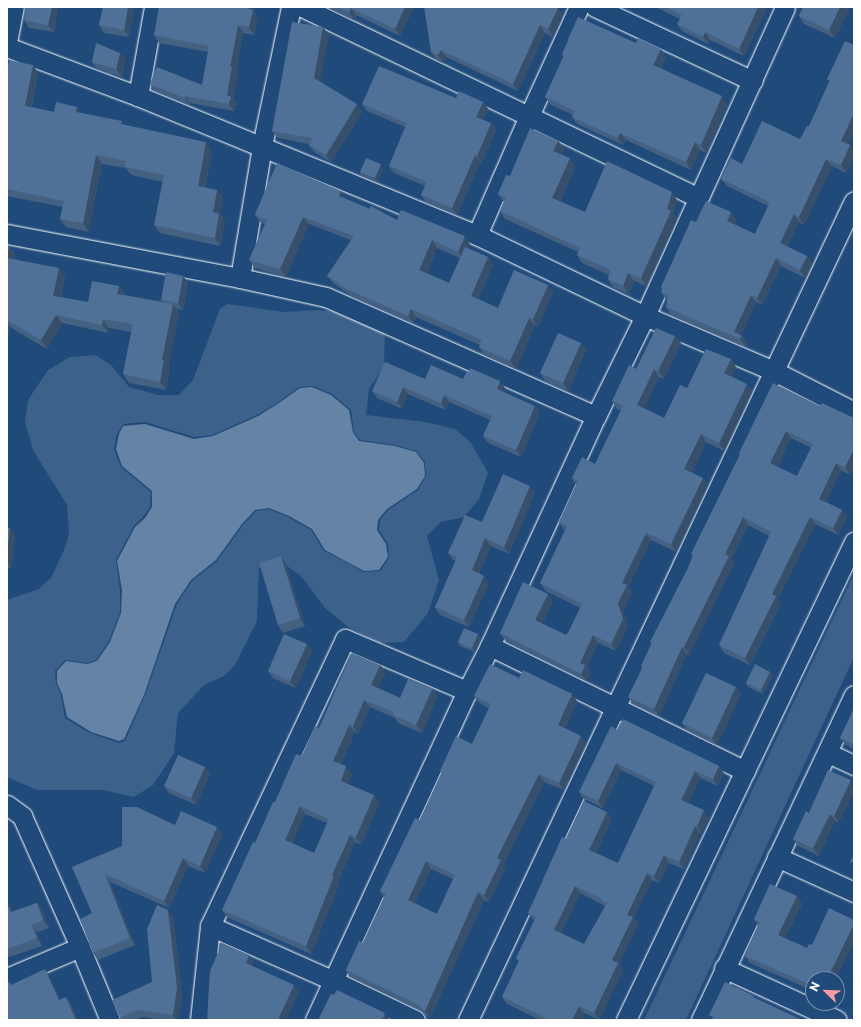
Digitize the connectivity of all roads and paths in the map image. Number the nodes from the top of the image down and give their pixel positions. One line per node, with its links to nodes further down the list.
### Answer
1 (14, 7): 8 (street)
2 (154, 7): 11 (street)
3 (291, 7): 13 (street)
4 (302, 7): 12 (street)
5 (579, 7): 12 (street)
6 (594, 7): 10 (street)
7 (786, 7): 10 (street)
8 (7, 42)
9 (7, 47): 11 (street)
10 (752, 81): 14 (street)
11 (138, 96): 13 (street)
12 (529, 116): 14 (street); 17 (street)
13 (262, 146): 17 (street); 18 (street)
14 (698, 198): 19 (street)
15 (854, 201): 20 (street)
16 (7, 234): 18 (street)
17 (477, 235): 19 (street)
18 (240, 278): 22 (street)
19 (645, 316): 20 (street); 22 (street)
20 (774, 371): 21 (street); 27 (street)
21 (854, 412)
22 (596, 416): 24 (street)
23 (854, 542): 30 (street)
24 (490, 646): 25 (street); 27 (street)
25 (467, 692): 34 (street); 38 (street)
26 (854, 695): 28 (street)
27 (615, 708): 30 (street); 43 (street)
28 (828, 753): 29 (street); 32 (street)
29 (854, 765)
30 (745, 771): 44 (street)
31 (7, 805): 35 (street)
32 (777, 857): 33 (street); 36 (street)
33 (854, 892)
34 (210, 926): 38 (street); 40 (street)
35 (80, 947): 37 (street); 39 (street)
36 (724, 968): 45 (street); 46 (street)
37 (7, 978)
38 (334, 981): 41 (street); 42 (street)
39 (110, 1020)
40 (200, 1020)
41 (315, 1020)
42 (415, 1020)
43 (468, 1020)
44 (626, 1020)
45 (701, 1020)
46 (837, 1020)

